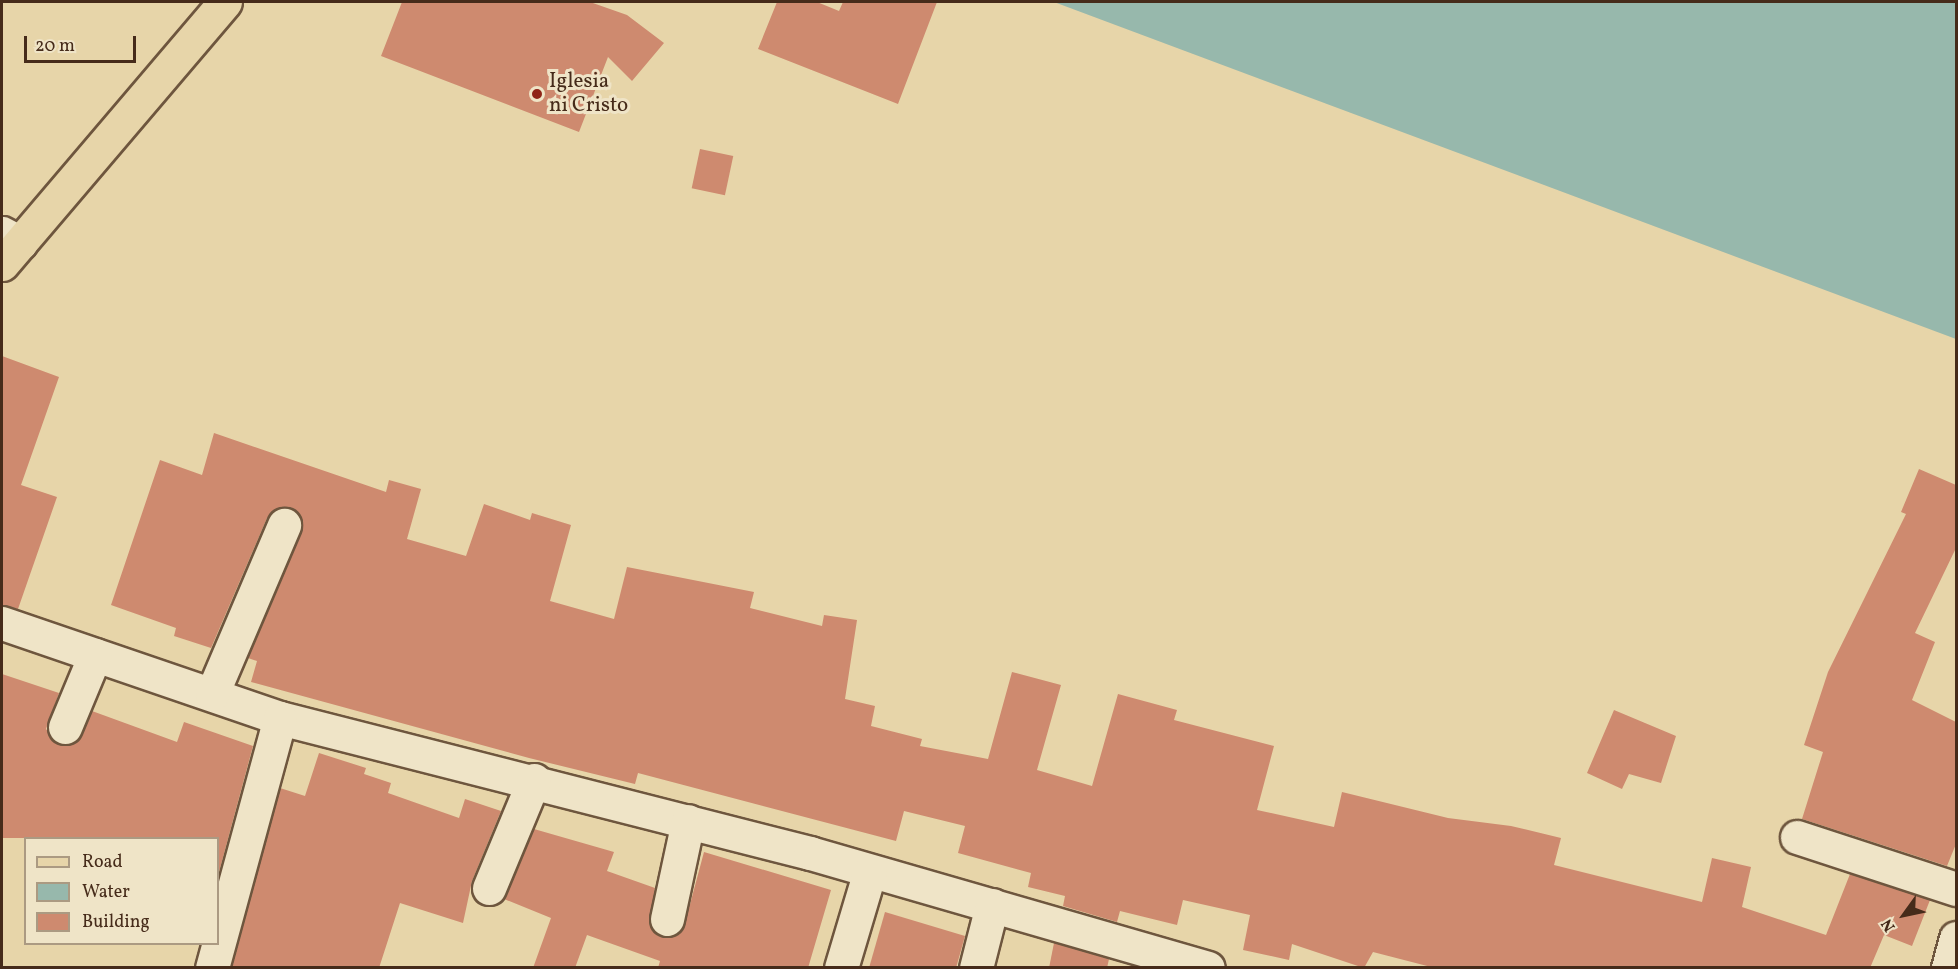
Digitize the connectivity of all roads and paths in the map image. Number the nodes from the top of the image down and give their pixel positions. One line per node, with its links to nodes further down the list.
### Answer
1 (225, 2): 2 (main road)
2 (8, 247)
3 (284, 525): 6 (street)
4 (2, 623): 5 (street)
5 (95, 655): 6 (street); 8 (street)
6 (212, 694): 7 (street)
7 (280, 718): 9 (street); 18 (street)
8 (65, 727)
9 (534, 780): 10 (street); 13 (street)
10 (688, 821): 12 (street); 16 (street)
11 (1797, 837): 14 (street)
12 (870, 870): 15 (street); 22 (street)
13 (489, 888)
14 (1956, 889)
15 (992, 905): 20 (street); 23 (street)
16 (667, 919)
17 (1956, 939): 25 (street)
18 (219, 942)
19 (218, 945): 21 (street)
20 (1124, 956): 24 (street)
21 (212, 968)
22 (842, 968)
23 (976, 968)
24 (1208, 968)
25 (1948, 968)

